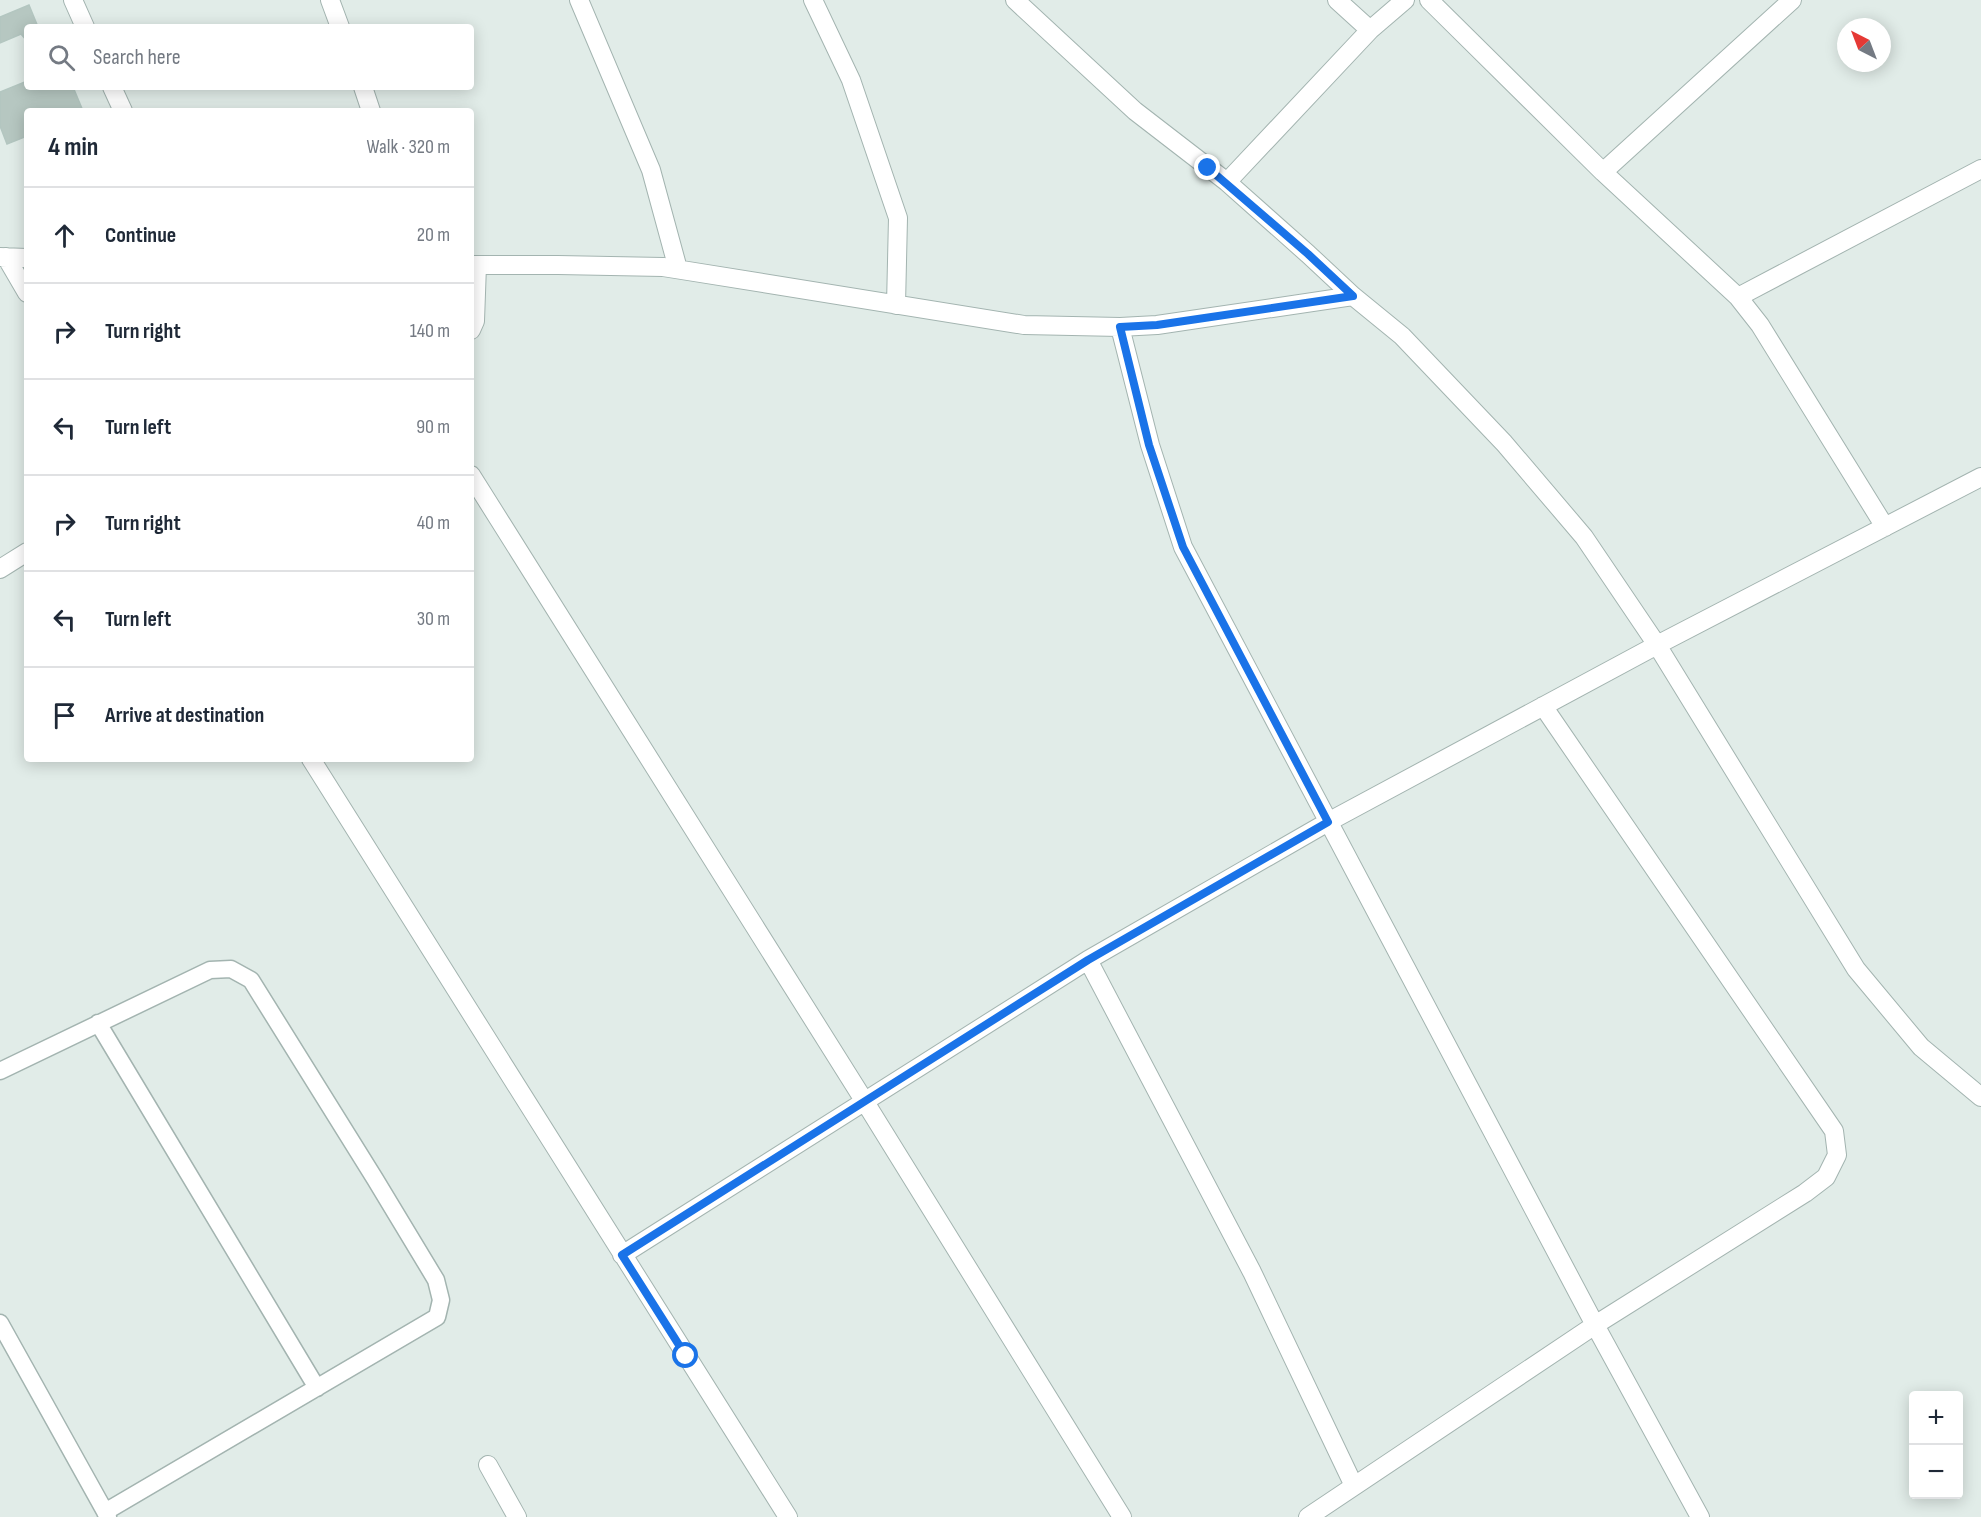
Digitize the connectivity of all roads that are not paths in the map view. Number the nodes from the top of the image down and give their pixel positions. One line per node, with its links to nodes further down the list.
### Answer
1 (73, 0): 10 (street)
2 (330, 0): 11 (street)
3 (579, 0): 23 (street)
4 (813, 0): 27 (street)
5 (1015, 0): 19 (street)
6 (1337, 0): 12 (street)
7 (1406, 0): 12 (street)
8 (1429, 0): 18 (street)
9 (1792, 0): 18 (street)
10 (84, 24)
11 (339, 24)
12 (1370, 30): 19 (street)
13 (113, 90): 15 (street)
14 (364, 90): 16 (street)
15 (122, 108)
16 (370, 108)
17 (1981, 169): 26 (street)
18 (1603, 172): 26 (street)
19 (1227, 182): 25 (street)
20 (3, 257): 21 (street); 24 (street)
21 (24, 258)
22 (474, 265): 23 (street); 28 (street)
23 (678, 269): 27 (street)
24 (24, 288)
25 (1353, 296): 29 (street); 35 (street)
26 (1737, 297): 32 (street)
27 (896, 305): 29 (street)
28 (474, 323)
29 (1120, 327): 38 (street)
30 (1981, 477): 32 (street)
31 (474, 480): 43 (street)
32 (1885, 527): 35 (street)
33 (24, 554): 34 (street)
34 (0, 569)
35 (1657, 645): 36 (street); 42 (street)
36 (1543, 706): 38 (street); 46 (street)
37 (314, 762): 44 (street)
38 (1328, 822): 39 (street); 46 (street)
39 (1088, 960): 43 (street); 49 (street)
40 (98, 1023): 41 (lane); 47 (lane); 47 (lane)
41 (0, 1071)
42 (1981, 1097)
43 (865, 1102): 44 (street); 53 (street)
44 (622, 1255): 52 (street)
45 (0, 1323): 50 (lane)
46 (1595, 1325): 49 (street); 55 (street)
47 (316, 1388): 50 (lane)
48 (488, 1466): 51 (street)
49 (1354, 1486): 54 (street)
50 (106, 1514)
51 (518, 1517)
52 (788, 1517)
53 (1122, 1517)
54 (1308, 1517)
55 (1700, 1517)

